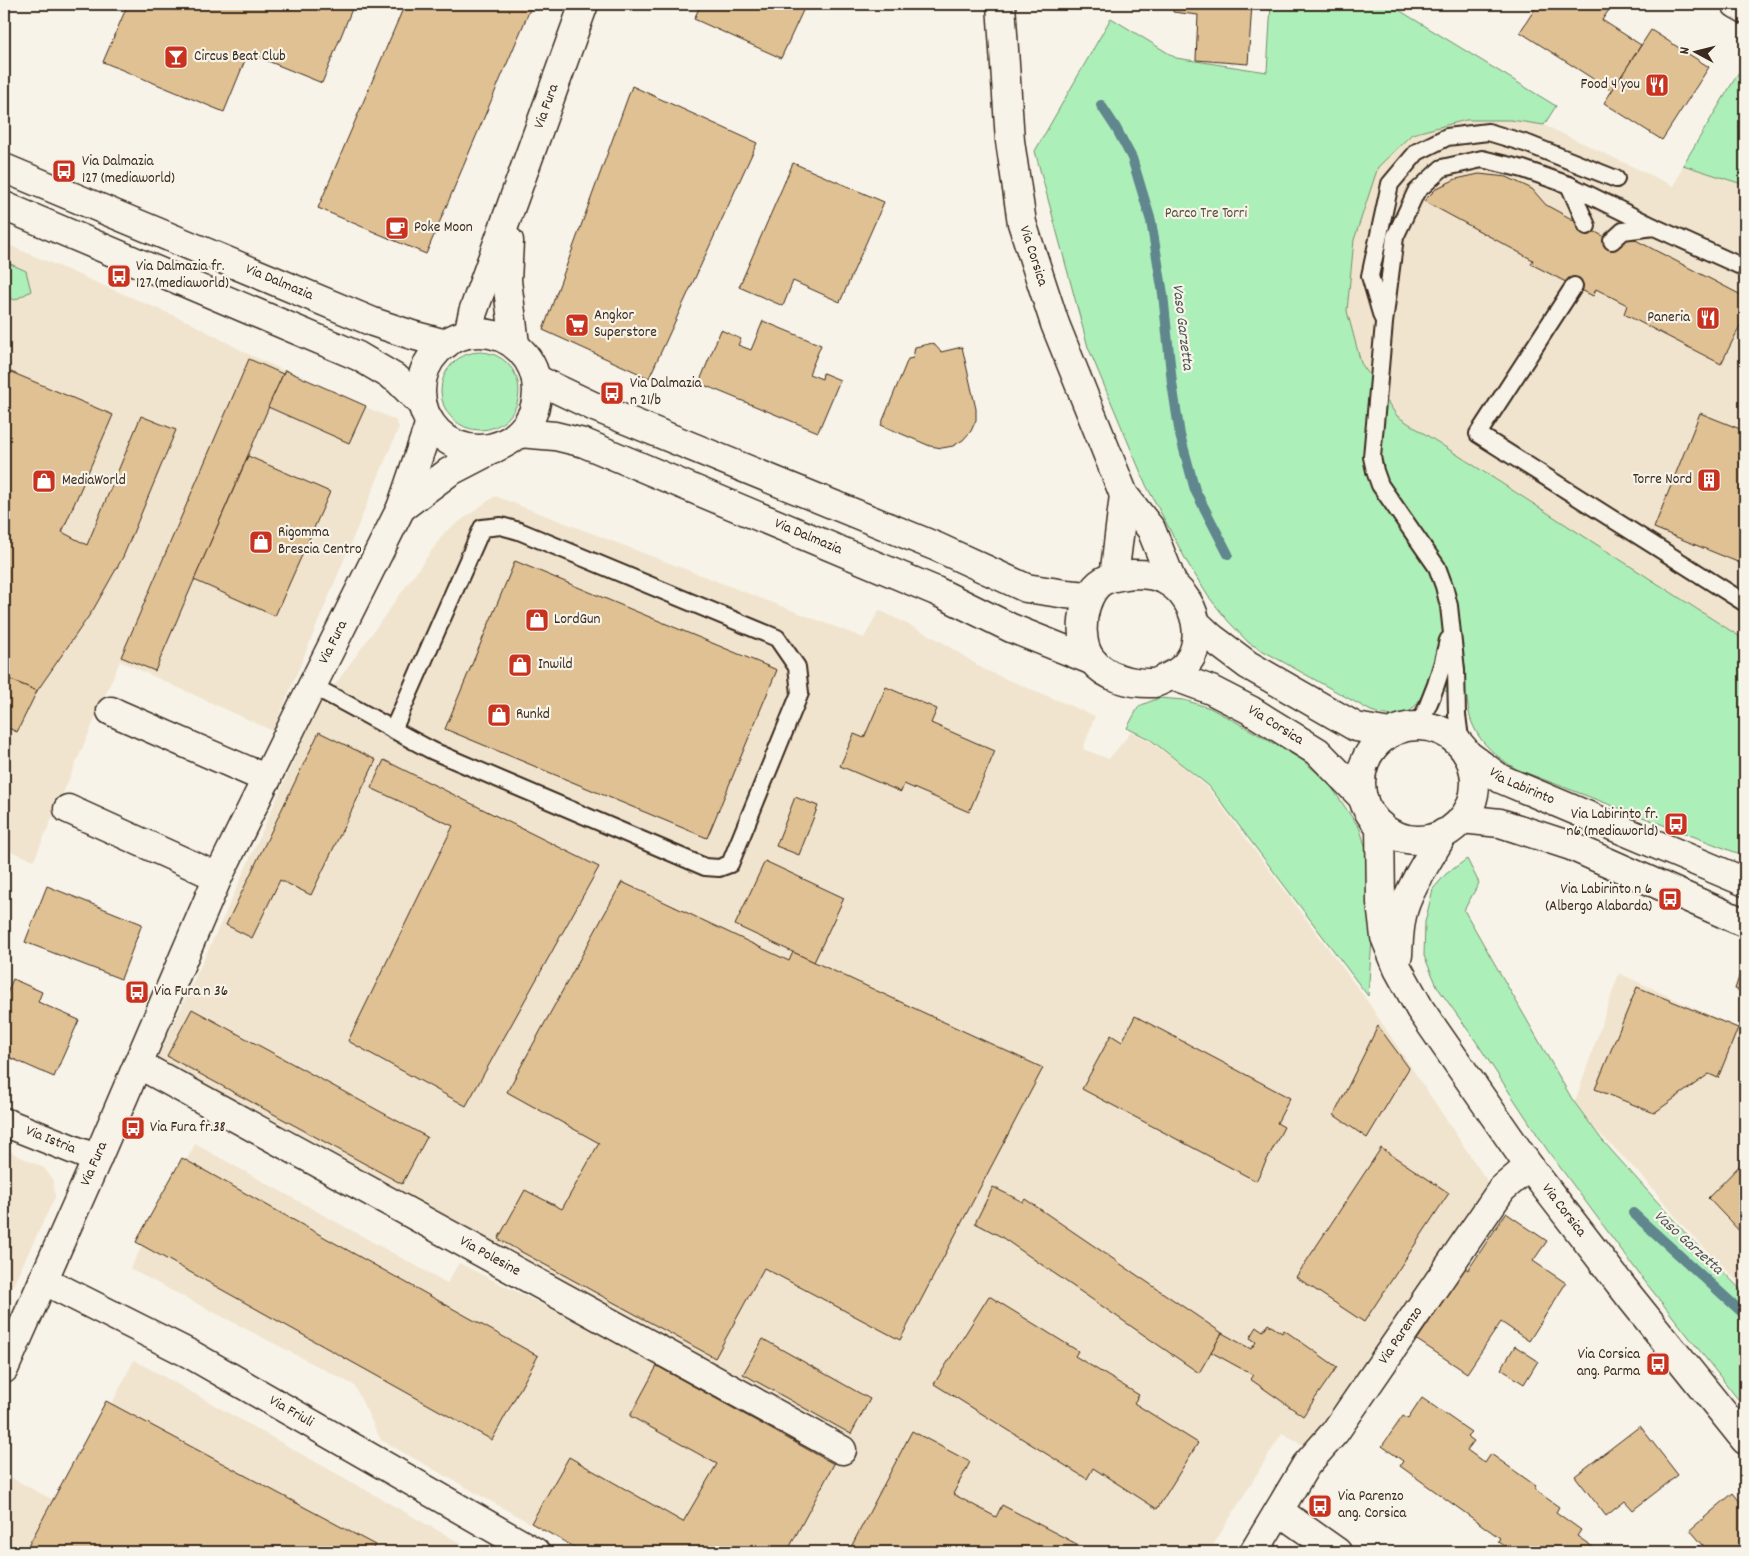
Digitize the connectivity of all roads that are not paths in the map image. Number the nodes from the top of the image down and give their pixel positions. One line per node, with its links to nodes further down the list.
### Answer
1 (584, 4): 9 (main road, Via Fura)
2 (1001, 4): 21 (main road, Via Corsica)
3 (1736, 4): 4 (main road)
4 (1745, 9)
5 (4, 168): 16 (main road, Via Dalmazia)
6 (1616, 179): 15 (lane)
7 (1569, 185): 10 (lane); 11 (lane); 15 (lane)
8 (4, 206): 19 (main road, Via Dalmazia)
9 (511, 210): 16 (main road, Via Fura); 17 (main road, Via Fura)
10 (1587, 226)
11 (1654, 227): 12 (lane); 13 (lane)
12 (1612, 241)
13 (1745, 268)
14 (1574, 286): 26 (lane)
15 (1384, 323): 28 (lane)
16 (457, 339): 17 (main road, Via Dalmazia); 19 (main road)
17 (515, 344): 18 (main road)
18 (536, 379): 20 (main road); 25 (main road)
19 (426, 413): 20 (main road, Via Dalmazia); 22 (main road, Via Fura)
20 (511, 438): 22 (main road, Via Fura); 29 (main road, Via Dalmazia)
21 (1124, 495): 23 (main road, Via Corsica); 24 (main road, Via Corsica)
22 (402, 508): 31 (main road, Via Fura)
23 (1114, 576): 24 (main road, Via Corsica); 25 (main road)
24 (1173, 584): 27 (main road, Via Corsica)
25 (1088, 596): 29 (main road)
26 (1745, 603)
27 (1197, 624): 30 (main road, Via Corsica); 35 (main road, Via Corsica)
28 (1451, 625): 33 (lane); 36 (lane)
29 (1091, 660): 30 (main road)
30 (1173, 676): 38 (main road, Via Corsica)
31 (312, 686): 34 (lane); 37 (main road, Via Fura)
32 (111, 711): 37 (main road)
33 (1418, 726): 35 (main road, Via Corsica); 36 (main road, Via Corsica)
34 (393, 730): 34 (lane)
35 (1390, 733): 38 (main road, Via Corsica)
36 (1464, 750): 41 (main road); 43 (main road, Via Labirinto)
37 (267, 779): 42 (main road, Via Fura)
38 (1363, 798): 40 (main road, Via Corsica)
39 (68, 809): 42 (main road)
40 (1380, 825): 41 (main road, Via Corsica); 45 (main road, Via Corsica)
41 (1453, 826): 44 (main road); 45 (main road)
42 (218, 877): 46 (main road, Via Fura)
43 (1745, 882)
44 (1745, 923)
45 (1398, 969): 49 (main road, Via Corsica)
46 (138, 1064): 48 (main road, Via Fura); 53 (main road, Via Polesine)
47 (4, 1122): 48 (main road, Via Istria)
48 (97, 1159): 50 (main road, Via Fura)
49 (1529, 1166): 52 (main road, Via Corsica); 54 (main road, Via Parenzo)
50 (43, 1280): 51 (main road, Via Fura); 55 (main road, Via Friuli)
51 (4, 1369)
52 (1745, 1440)
53 (842, 1450)
54 (1279, 1511): 56 (main road, Via Parenzo); 57 (main road)
55 (535, 1552)
56 (1254, 1552)
57 (1337, 1552)

